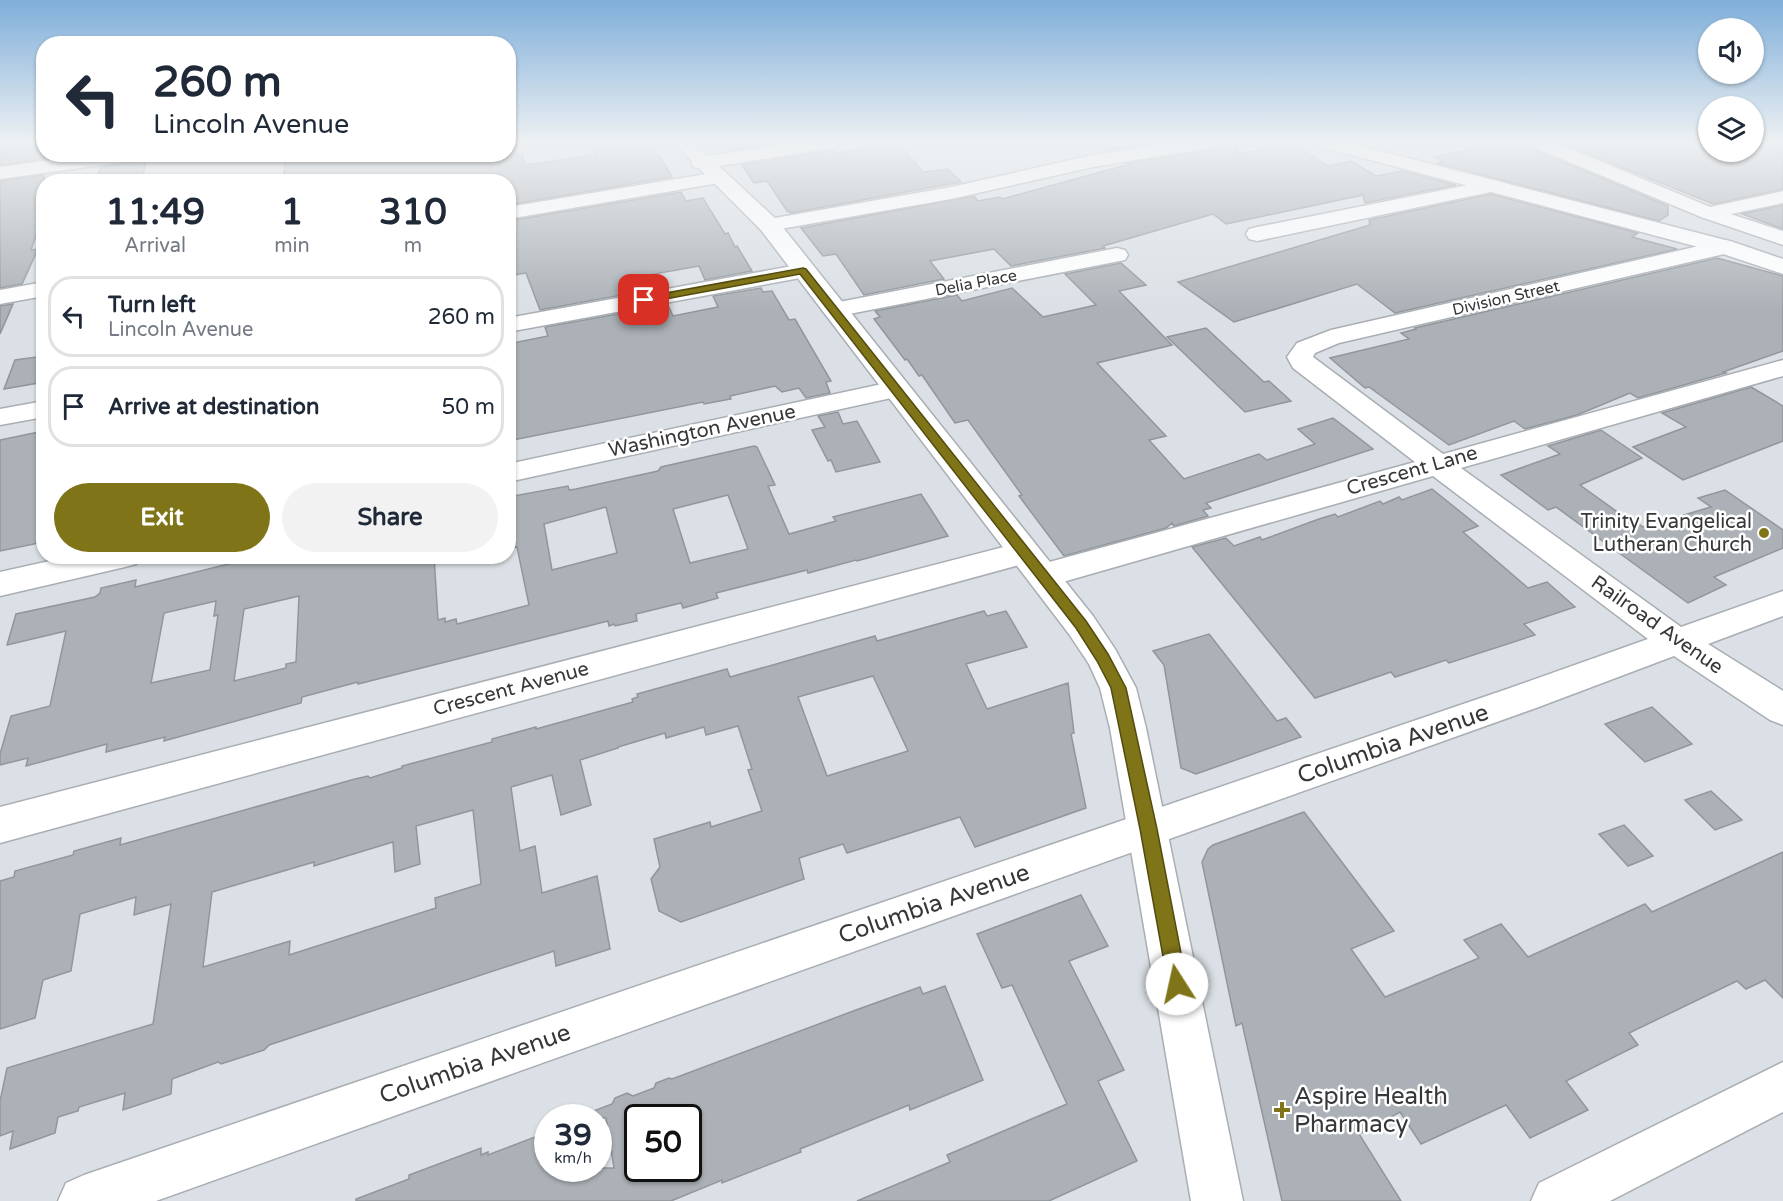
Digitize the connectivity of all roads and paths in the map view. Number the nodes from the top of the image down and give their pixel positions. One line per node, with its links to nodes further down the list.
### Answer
1 (578, 198): 8 (street)
2 (740, 198): 10 (street)
3 (916, 198): 10 (street)
4 (1435, 198): 11 (street)
5 (1540, 198): 13 (street)
6 (1672, 198): 9 (street)
7 (1778, 198): 9 (street)
8 (516, 211)
9 (1708, 213): 12 (street); 14 (street)
10 (769, 225): 18 (street)
11 (1257, 234)
12 (1783, 238)
13 (1725, 247): 16 (street); 17 (street); 23 (street, Division Street)
14 (1783, 249)
15 (1117, 255): 21 (street, Delia Place)
16 (1783, 258)
17 (1783, 267)
18 (803, 271): 21 (street); 22 (street)
19 (36, 291): 20 (street)
20 (0, 297)
21 (834, 310): 25 (street)
22 (516, 324)
23 (1302, 363): 28 (street, Railroad Avenue)
24 (1783, 368): 28 (street, Crescent Lane)
25 (896, 389): 29 (street, Washington Avenue); 31 (street)
26 (36, 410): 27 (street)
27 (0, 417)
28 (1438, 464): 31 (street, Crescent Lane); 34 (street, Railroad Avenue)
29 (516, 471)
30 (89, 564): 32 (street)
31 (1032, 564): 36 (street, Crescent Avenue); 37 (street)
32 (0, 584)
33 (1783, 603): 34 (street, Columbia Avenue)
34 (1677, 641): 35 (street, Railroad Avenue); 37 (street, Columbia Avenue)
35 (1783, 710)
36 (0, 825)
37 (1149, 829): 39 (street, Columbia Avenue); 40 (street)
38 (1783, 1086): 41 (street)
39 (84, 1201)
40 (1217, 1201)
41 (1557, 1201)

